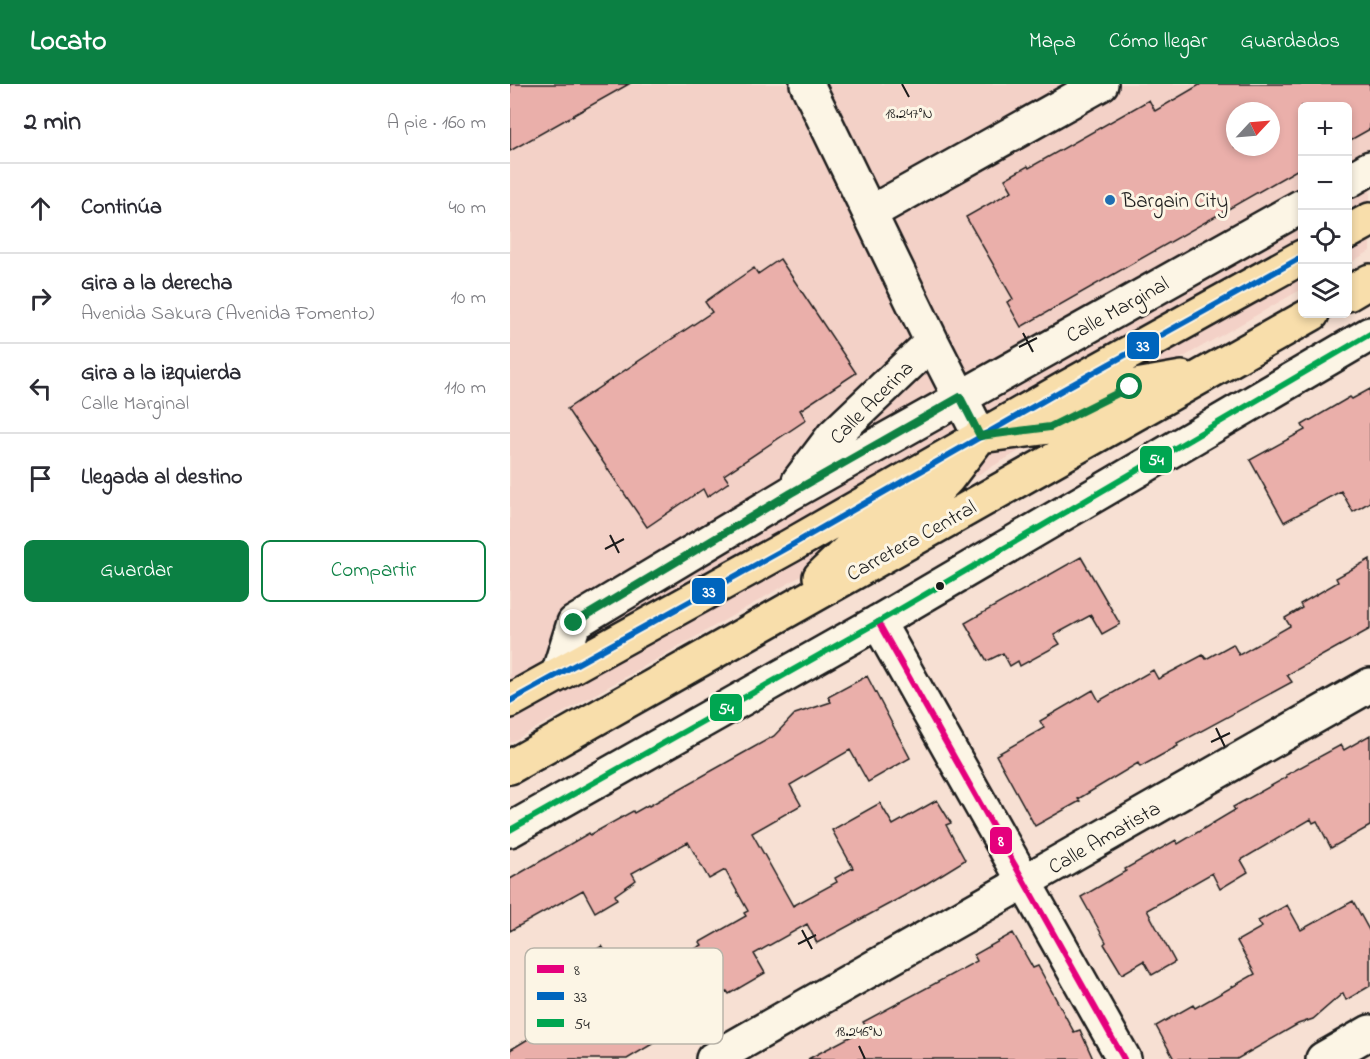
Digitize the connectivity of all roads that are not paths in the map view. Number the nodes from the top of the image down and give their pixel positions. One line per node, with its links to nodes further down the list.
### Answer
1 (807, 84): 6 (street)
2 (1101, 84): 6 (street)
3 (1370, 168): 4 (street)
4 (1352, 178)
5 (1298, 208): 16 (street, Calle Marginal)
6 (870, 213): 14 (street)
7 (1370, 220): 8 (main road)
8 (1352, 229)
9 (1298, 259): 17 (main road)
10 (1370, 281): 11 (main road)
11 (1352, 291)
12 (1305, 318): 15 (main road, Carretera Central)
13 (1370, 334): 20 (street)
14 (932, 342): 16 (street); 18 (street, Calle Acerina)
15 (1204, 375): 17 (main road); 19 (main road, Carretera Central)
16 (960, 397): 17 (street); 18 (street, Calle Marginal)
17 (980, 436): 19 (main road); 21 (main road)
18 (791, 493): 21 (street, Calle Marginal)
19 (787, 610): 24 (main road, Carretera Central)
20 (878, 622): 25 (street); 26 (street)
21 (558, 674): 23 (main road)
22 (1370, 685): 26 (street, Calle Amatista)
23 (510, 701)
24 (510, 767)
25 (510, 830)
26 (1024, 882): 28 (street, Calle Amatista); 29 (street)
27 (1370, 1032): 30 (street)
28 (712, 1059)
29 (1124, 1059)
30 (1323, 1059)

